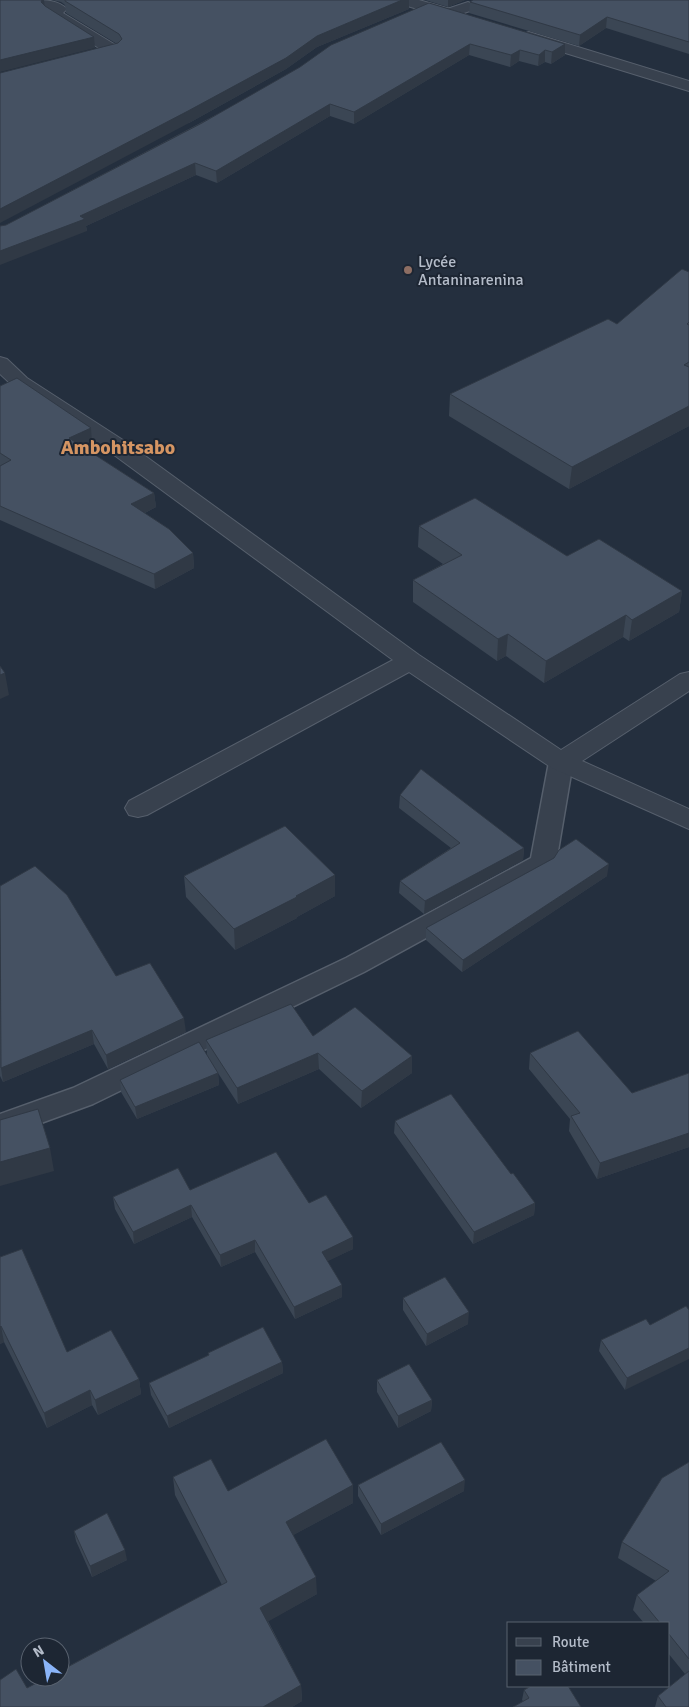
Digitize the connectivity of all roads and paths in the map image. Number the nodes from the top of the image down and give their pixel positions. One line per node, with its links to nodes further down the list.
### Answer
1 (41, 0): 7 (street)
2 (402, 0): 3 (street)
3 (441, 7): 4 (street); 5 (street)
4 (478, 10)
5 (403, 18)
6 (518, 28): 8 (street)
7 (96, 55)
8 (687, 81)
9 (0, 363): 10 (street)
10 (10, 386): 11 (street)
11 (410, 661): 13 (street); 14 (street)
12 (689, 680): 13 (street)
13 (561, 762): 15 (street); 16 (lane)
14 (138, 808)
15 (689, 820)
16 (0, 1126)

